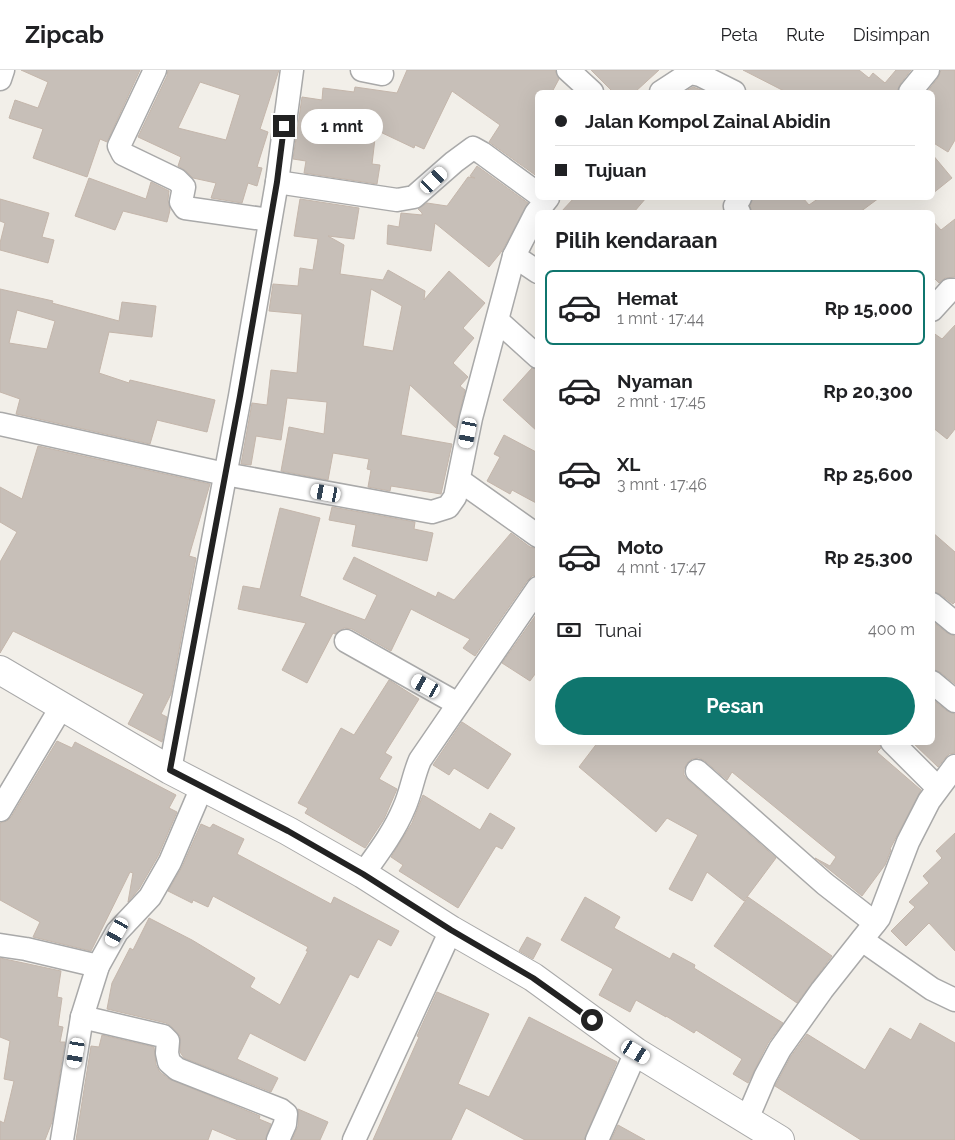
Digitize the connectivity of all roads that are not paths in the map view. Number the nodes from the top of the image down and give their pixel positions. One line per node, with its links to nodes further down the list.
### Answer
1 (2, 70): 6 (street)
2 (155, 70): 14 (street)
3 (292, 70): 11 (street)
4 (568, 70): 7 (street)
5 (928, 70): 10 (street)
6 (0, 79)
7 (590, 90)
8 (664, 90): 9 (street)
9 (730, 90)
10 (912, 90)
11 (277, 182): 12 (street); 14 (street)
12 (535, 191)
13 (535, 215): 15 (street)
14 (270, 220): 22 (street)
15 (514, 256): 16 (street); 19 (street)
16 (535, 270)
17 (955, 290): 18 (street)
18 (935, 307)
19 (498, 321): 20 (street); 23 (street)
20 (535, 354)
21 (0, 424): 22 (street)
22 (225, 474): 23 (street); 36 (street)
23 (459, 480): 24 (street)
24 (535, 534)
25 (535, 592): 32 (street)
26 (935, 606): 27 (street)
27 (955, 623)
28 (346, 641): 32 (street)
29 (0, 670): 33 (street)
30 (935, 684): 31 (street)
31 (955, 701)
32 (458, 704): 41 (street)
33 (62, 706): 36 (street); 40 (street)
34 (895, 745): 39 (street)
35 (955, 766): 39 (street)
36 (170, 770): 38 (street)
37 (697, 771): 43 (street)
38 (202, 787): 41 (street); 45 (street)
39 (938, 788): 43 (street)
40 (0, 810)
41 (363, 874): 42 (street)
42 (451, 930): 48 (street); 52 (street)
43 (869, 932): 46 (street); 49 (street)
44 (0, 945): 45 (street)
45 (98, 966): 47 (street)
46 (955, 1000)
47 (82, 1017): 50 (street); 51 (street)
48 (636, 1052): 49 (street); 53 (street)
49 (747, 1119): 54 (street)
50 (62, 1140)
51 (278, 1140)
52 (354, 1140)
53 (597, 1140)
54 (780, 1140)

